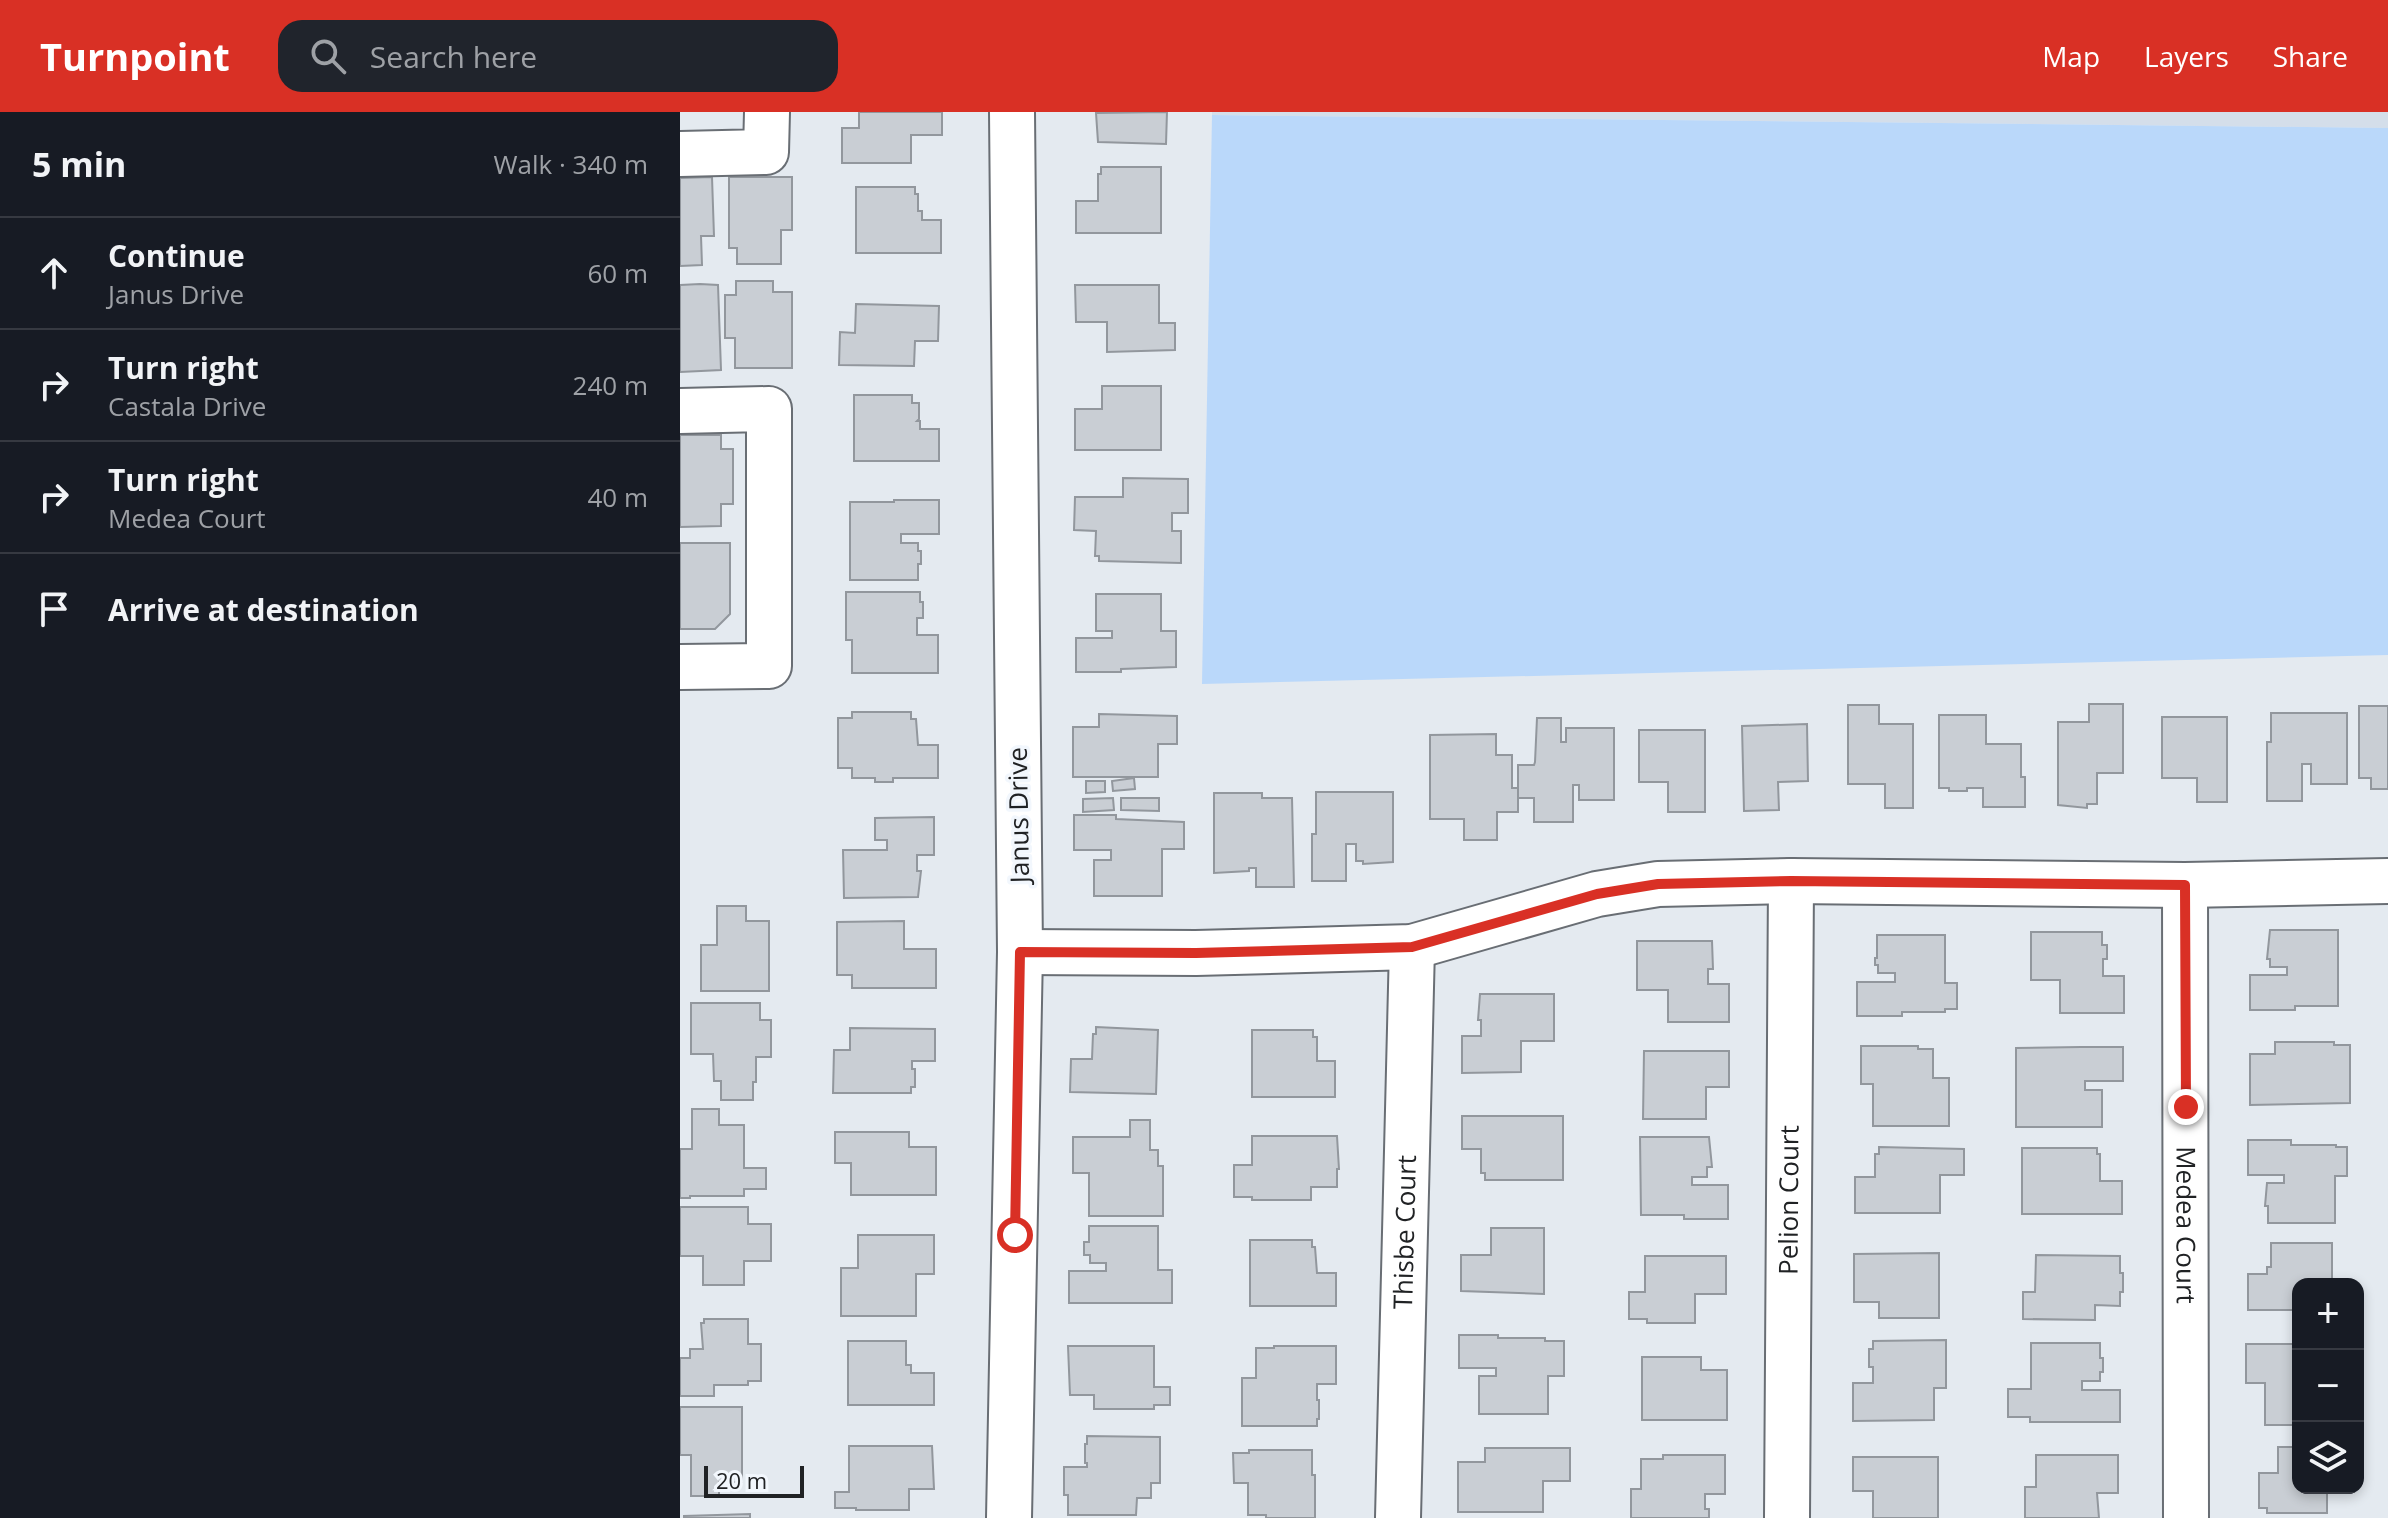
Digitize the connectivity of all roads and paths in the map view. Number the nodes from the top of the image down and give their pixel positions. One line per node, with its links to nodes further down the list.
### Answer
1 (1012, 112): 10 (street, Janus Drive)
2 (766, 132): 3 (street)
3 (680, 154)
4 (680, 411): 5 (street)
5 (680, 667)
6 (1791, 881): 8 (street); 9 (street); 13 (street, Pelion Court)
7 (2388, 881): 8 (street)
8 (2185, 885): 14 (street, Medea Court)
9 (1412, 947): 10 (street); 12 (street, Thisbe Court)
10 (1020, 952): 11 (street, Janus Drive)
11 (1009, 1518)
12 (1398, 1518)
13 (1787, 1518)
14 (2186, 1518)

